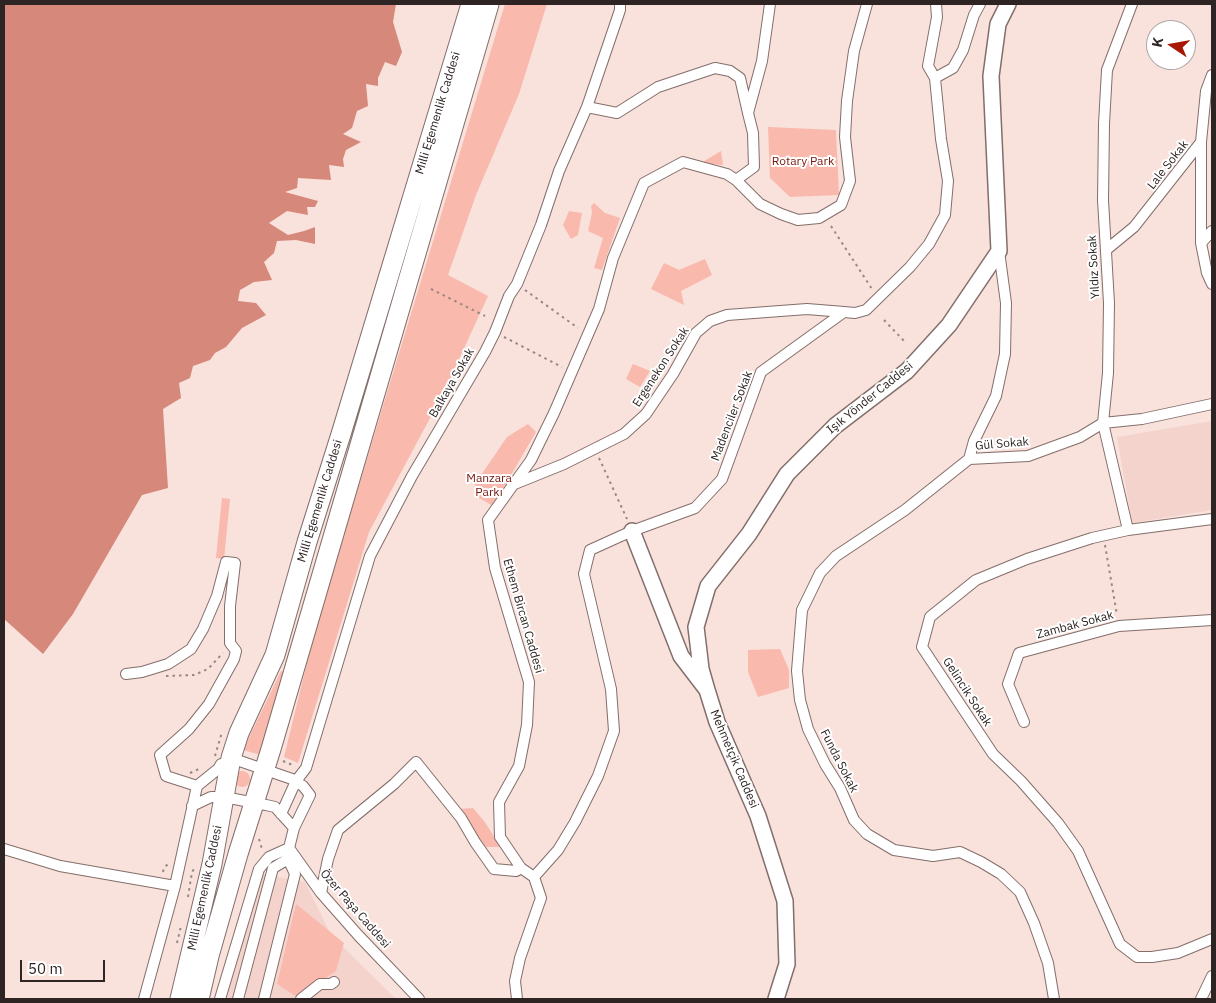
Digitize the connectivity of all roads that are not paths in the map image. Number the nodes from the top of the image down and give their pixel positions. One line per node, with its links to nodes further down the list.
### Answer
1 (471, 4): 33 (highway, Milli Egemenlik Caddesi)
2 (489, 4): 34 (highway, Milli Egemenlik Caddesi)
3 (770, 4): 13 (street)
4 (867, 4): 15 (street)
5 (936, 4): 11 (street, Madenciler Sokak)
6 (980, 4): 11 (street)
7 (1008, 4): 19 (street)
8 (1132, 4): 18 (street, Yıldız Sokak)
9 (622, 6): 12 (street, Balkaya Sokak)
10 (1212, 74): 14 (street, Lale Sokak)
11 (935, 78): 21 (street, Madenciler Sokak)
12 (587, 107): 13 (street); 35 (street, Balkaya Sokak)
13 (748, 113): 15 (street)
14 (1202, 142): 17 (street); 18 (street, Lale Sokak)
15 (736, 180): 25 (street, Ethem Bircan Caddesi)
16 (1212, 231): 17 (street)
17 (1201, 243): 20 (street)
18 (1106, 250): 23 (street, Yıldız Sokak)
19 (998, 252): 24 (street, Gül Sokak); 31 (street, Işık Yönder Caddesi)
20 (1212, 284)
21 (844, 312): 25 (street, Ergenekon Sokak); 28 (street, Madenciler Sokak)
22 (1212, 404): 23 (street, Gül Sokak)
23 (1103, 423): 24 (street, Gül Sokak); 27 (street, Yıldız Sokak)
24 (969, 459): 62 (street, Funda Sokak)
25 (511, 486): 45 (street, Ethem Bircan Caddesi)
26 (1212, 519): 27 (street, Gelincik Sokak)
27 (1128, 530): 49 (street, Gelincik Sokak)
28 (632, 531): 31 (street, Mehmetçik Caddesi); 46 (street, Madenciler Sokak)
29 (1212, 620): 32 (street, Zambak Sokak)
30 (126, 674): 36 (street)
31 (707, 690): 61 (street, Mehmetçik Caddesi)
32 (1024, 722)
33 (225, 764): 34 (street); 36 (street); 37 (highway, Milli Egemenlik Caddesi)
34 (271, 764): 35 (street); 38 (highway, Milli Egemenlik Caddesi)
35 (296, 781): 40 (street); 41 (street)
36 (196, 786): 39 (street)
37 (224, 797): 38 (street); 39 (street); 53 (highway, Milli Egemenlik Caddesi)
38 (254, 803): 40 (street); 54 (highway, Milli Egemenlik Caddesi)
39 (192, 806): 47 (street)
40 (281, 814): 41 (street)
41 (294, 828): 42 (street)
42 (289, 848): 44 (street); 48 (street, Özer Paşa Caddesi); 55 (street)
43 (4, 849): 47 (street)
44 (288, 859): 56 (street); 57 (street)
45 (521, 868): 46 (street, Ethem Bircan Caddesi); 48 (street)
46 (534, 877): 60 (street)
47 (175, 886): 52 (street)
48 (321, 893): 59 (street, Özer Paşa Caddesi)
49 (1212, 939)
50 (1212, 976): 63 (street)
51 (334, 982): 58 (street)
52 (144, 999)
53 (180, 999)
54 (199, 999)
55 (220, 999)
56 (238, 999)
57 (264, 999)
58 (301, 999)
59 (419, 999)
60 (517, 999)
61 (776, 999)
62 (1054, 999)
63 (1201, 999)

